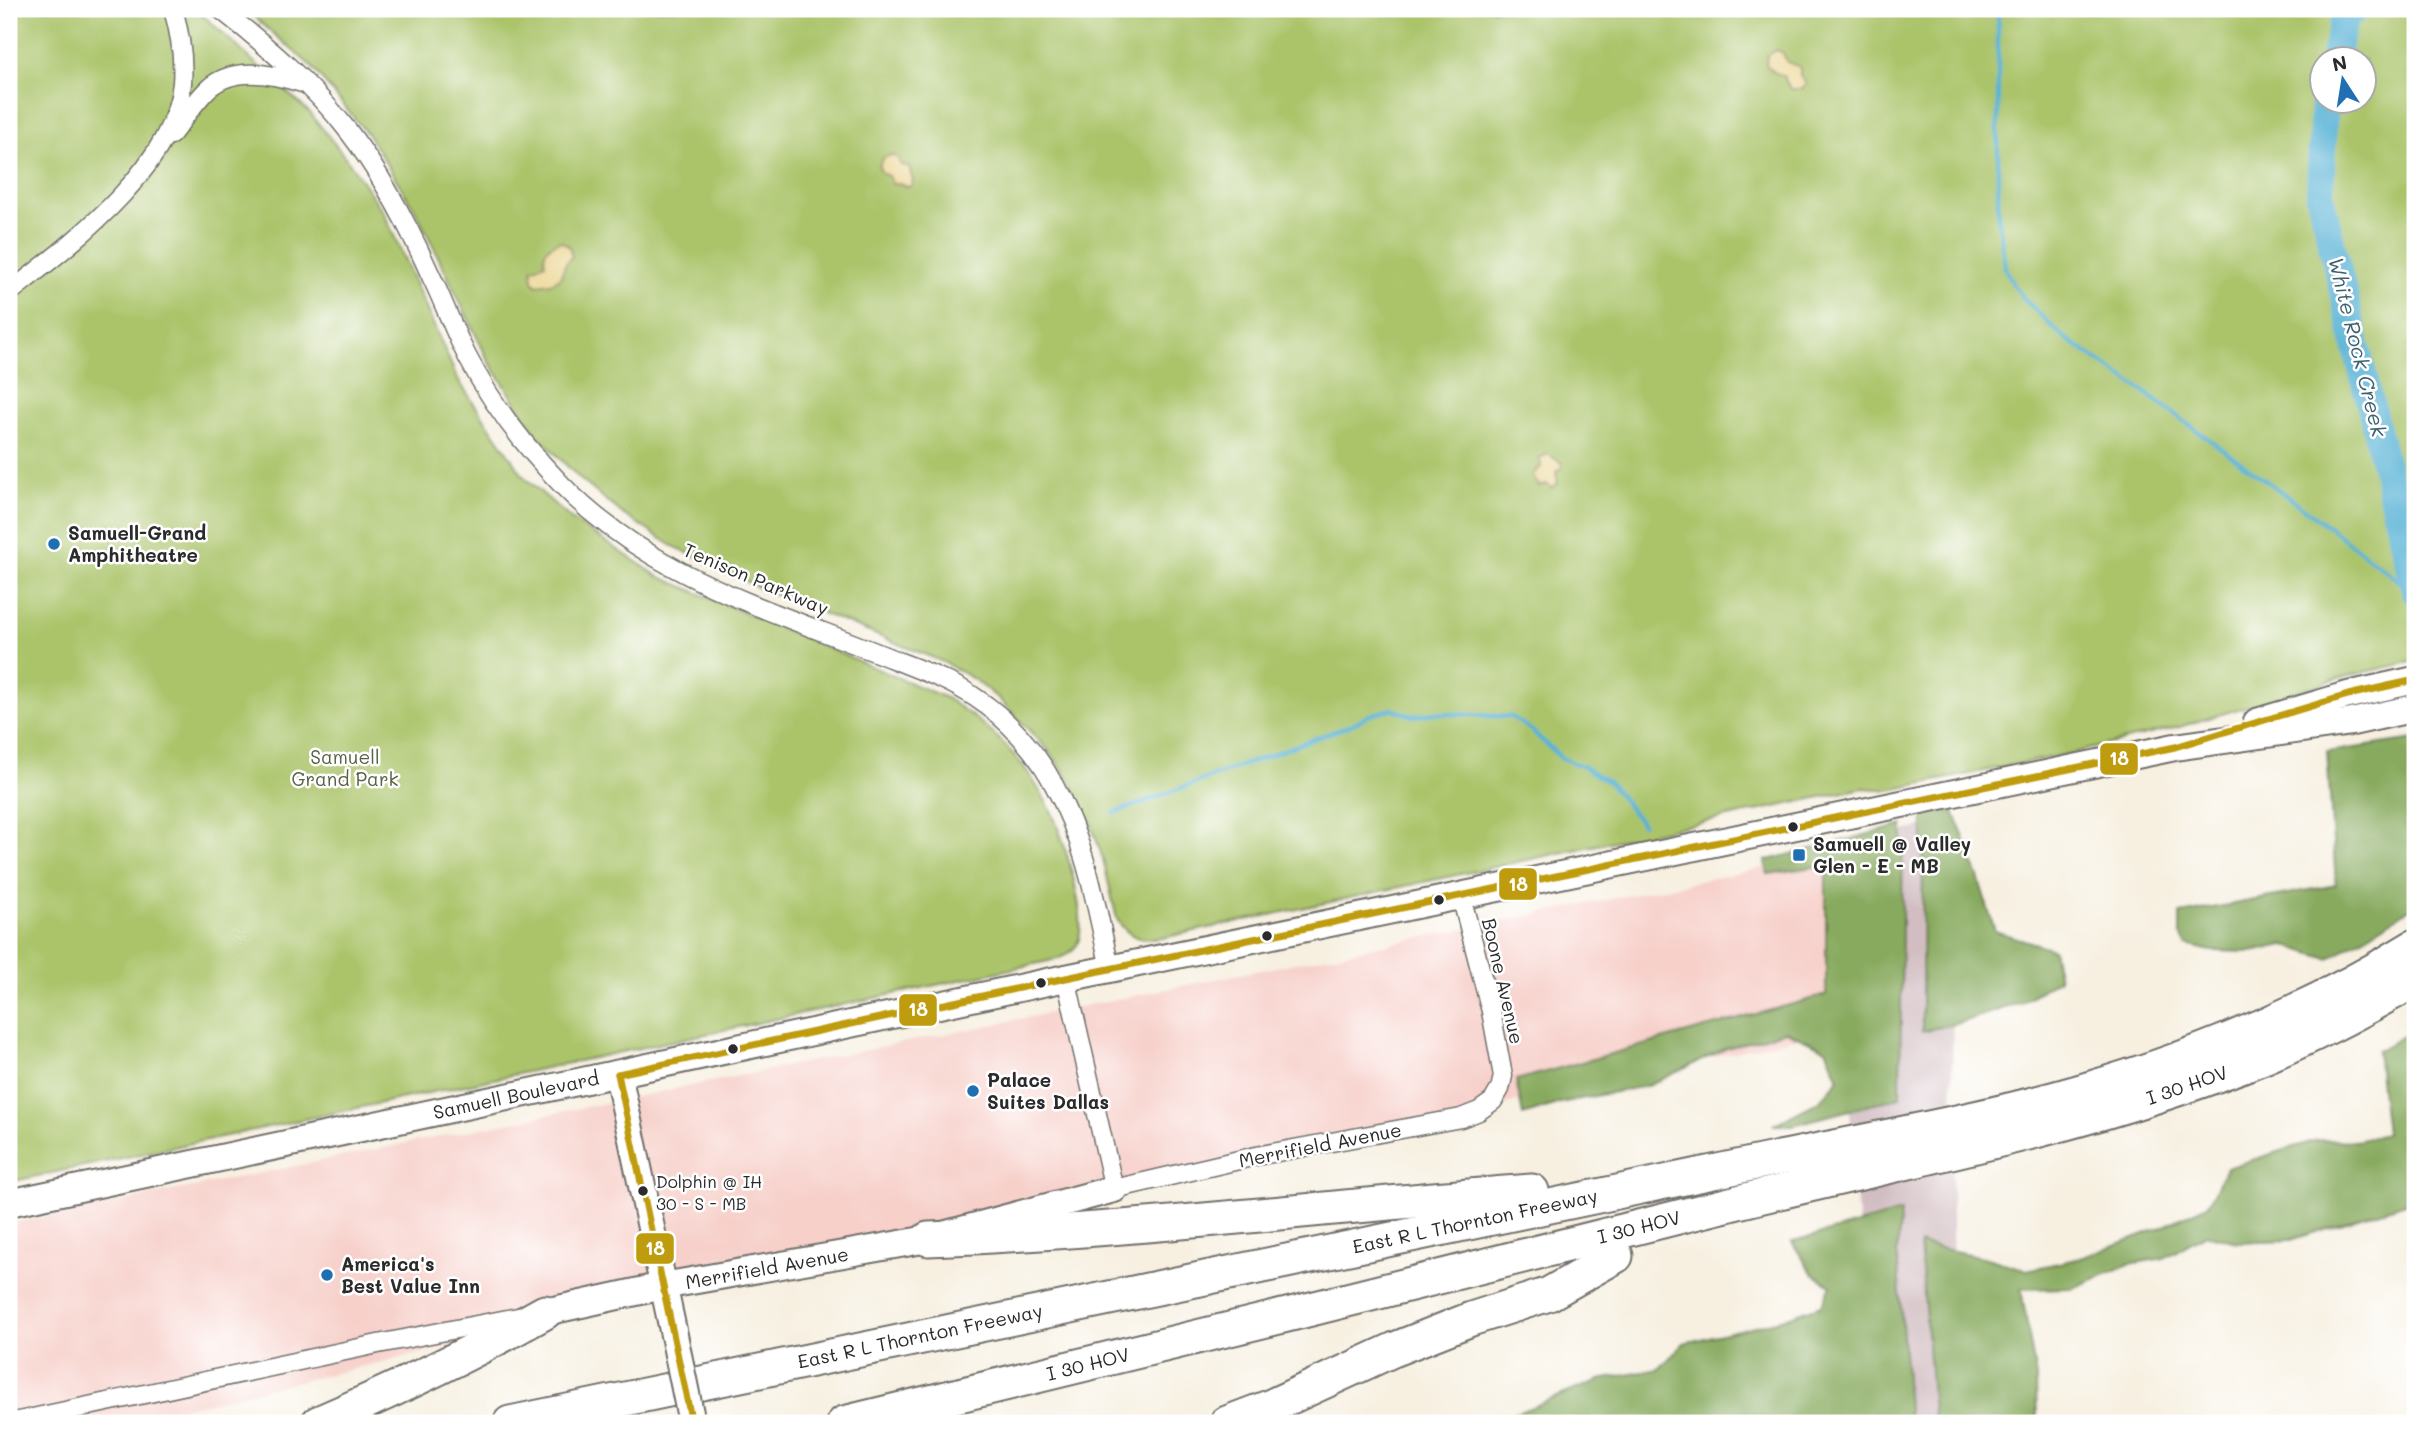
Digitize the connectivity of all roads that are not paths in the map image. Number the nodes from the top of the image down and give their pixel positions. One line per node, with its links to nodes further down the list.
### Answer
1 (173, 9): 4 (street)
2 (220, 9): 3 (street, Tenison Parkway)
3 (309, 85): 4 (street); 11 (street, Tenison Parkway)
4 (156, 155): 5 (street)
5 (9, 293)
6 (2415, 680): 8 (main road, Samuell Boulevard)
7 (2415, 708): 8 (main road, Samuell Boulevard)
8 (2175, 747): 9 (main road, Samuell Boulevard)
9 (1461, 896): 11 (main road, Samuell Boulevard); 17 (street, Boone Avenue)
10 (2415, 946): 15 (highway, East R L Thornton Freeway)
11 (1110, 969): 12 (main road, Samuell Boulevard)
12 (1066, 978): 16 (main road, Samuell Boulevard); 20 (street)
13 (2415, 981): 15 (highway)
14 (2415, 1000): 15 (highway, East R L Thornton Freeway)
15 (2308, 1032): 18 (highway, East R L Thornton Freeway); 18 (highway, East R L Thornton Freeway)
16 (618, 1074): 21 (main road, Samuell Boulevard); 25 (main road)
17 (1503, 1076): 20 (street, Merrifield Avenue)
18 (1975, 1144): 19 (highway, East R L Thornton Freeway); 22 (highway, East R L Thornton Freeway)
19 (1668, 1181): 23 (highway); 27 (highway, East R L Thornton Freeway)
20 (1114, 1189): 23 (main road, Merrifield Avenue)
21 (9, 1203)
22 (1782, 1203): 24 (highway, East R L Thornton Freeway); 33 (highway, I 30 HOV)
23 (928, 1239): 25 (main road, Merrifield Avenue)
24 (1616, 1256): 34 (highway, East R L Thornton Freeway); 35 (highway)
25 (663, 1286): 26 (main road, Merrifield Avenue); 32 (main road, bridge)
26 (545, 1312): 28 (street, Merrifield Avenue); 29 (highway)
27 (663, 1390): 30 (highway, East R L Thornton Freeway); 31 (highway)
28 (9, 1423)
29 (318, 1423)
30 (510, 1423)
31 (555, 1423)
32 (692, 1423)
33 (844, 1423)
34 (930, 1423)
35 (1227, 1423)

